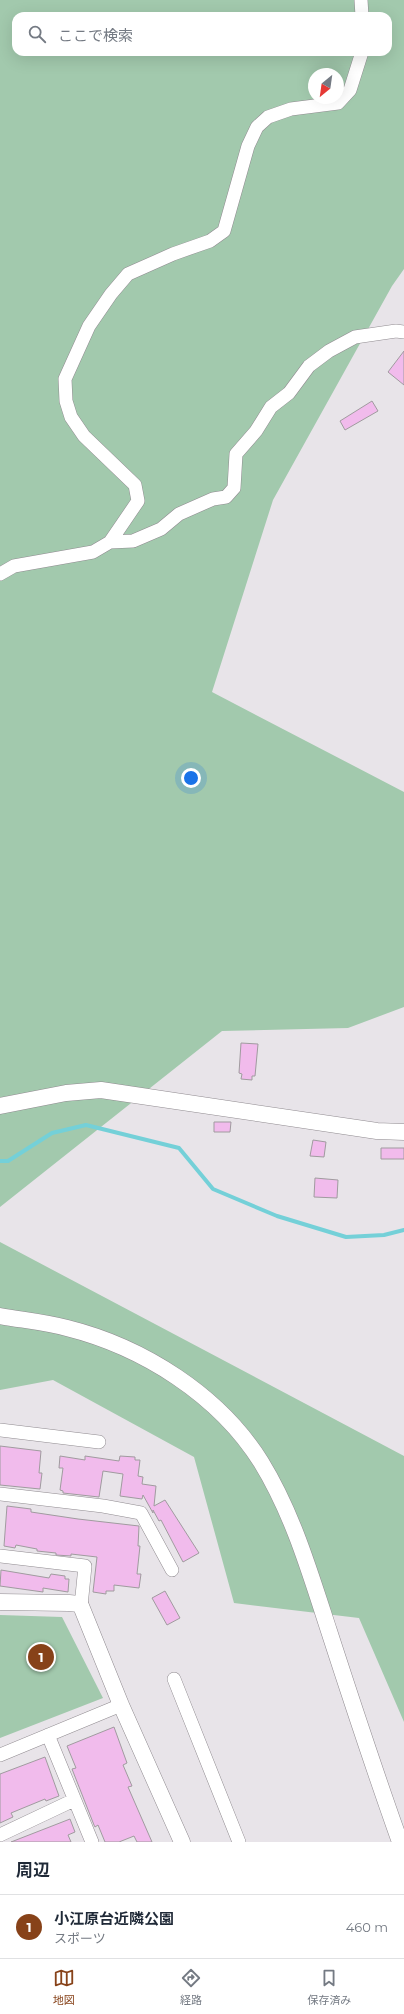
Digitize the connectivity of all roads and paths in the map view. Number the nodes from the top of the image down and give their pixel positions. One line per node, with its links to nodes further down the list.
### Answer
1 (361, 0): 2 (street)
2 (362, 12)
3 (361, 56): 5 (street)
4 (404, 332): 5 (street)
5 (110, 542): 6 (street)
6 (0, 574)
7 (0, 1106): 8 (street)
8 (404, 1132)
9 (0, 1316): 26 (street)
10 (0, 1430): 11 (street)
11 (99, 1442)
12 (0, 1494): 14 (street)
13 (0, 1556): 16 (street)
14 (172, 1570)
15 (0, 1602): 16 (street)
16 (81, 1606): 18 (street)
17 (174, 1678): 25 (street)
18 (121, 1705): 19 (street); 24 (street)
19 (48, 1735): 20 (street); 21 (street)
20 (0, 1755)
21 (74, 1800): 22 (street); 23 (street)
22 (7, 1836)
23 (92, 1842)
24 (182, 1842)
25 (239, 1842)
26 (400, 1842)

